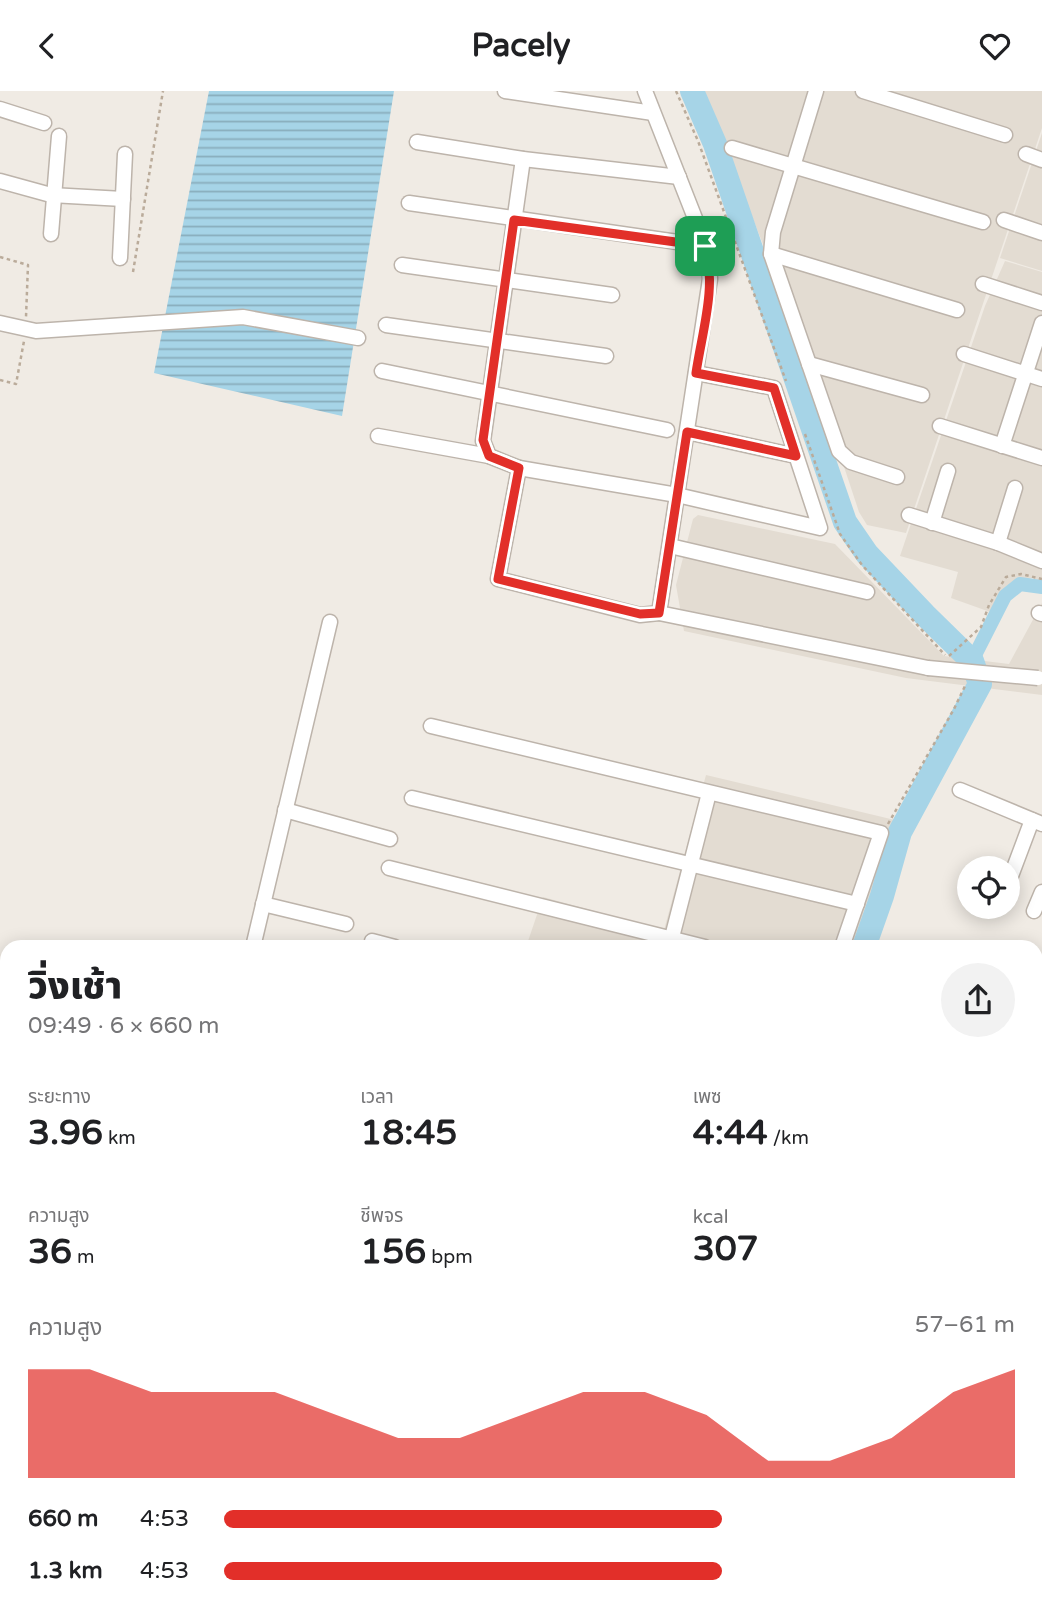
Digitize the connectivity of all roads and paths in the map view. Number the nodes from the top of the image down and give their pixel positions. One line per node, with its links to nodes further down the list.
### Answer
1 (163, 91): 33 (path)
2 (505, 91): 8 (street)
3 (645, 91): 8 (street)
4 (676, 91): 51 (path)
5 (816, 91): 18 (street)
6 (863, 91): 10 (street)
7 (0, 109): 9 (street)
8 (653, 113): 19 (street)
9 (44, 123)
10 (1005, 135)
11 (59, 136): 21 (street)
12 (417, 142): 16 (street)
13 (732, 148): 18 (street)
14 (125, 154): 22 (street)
15 (1026, 154): 17 (street)
16 (523, 159): 19 (street); 24 (street)
17 (1042, 159)
18 (792, 164): 26 (street); 30 (street)
19 (679, 177): 29 (street)
20 (0, 181): 21 (street)
21 (54, 196): 22 (street); 28 (street)
22 (123, 199): 31 (street)
23 (409, 203): 24 (street)
24 (514, 220): 29 (street); 34 (street)
25 (1004, 220): 27 (street)
26 (983, 222)
27 (1042, 233)
28 (51, 234)
29 (705, 246): 48 (street)
30 (771, 254): 38 (street); 46 (street)
31 (120, 258)
32 (402, 265): 34 (street)
33 (133, 272)
34 (506, 279): 36 (street); 43 (street)
35 (984, 283): 37 (street)
36 (612, 295)
37 (1042, 303)
38 (957, 310)
39 (0, 323): 42 (street)
40 (1042, 323): 49 (street)
41 (386, 325): 43 (street)
42 (358, 338)
43 (497, 342): 45 (street); 52 (street)
44 (964, 354): 49 (street)
45 (606, 356)
46 (809, 364): 53 (street); 65 (street)
47 (382, 371): 52 (street)
48 (696, 373): 57 (street); 61 (street)
49 (1025, 374): 50 (street); 59 (street)
50 (1042, 379)
51 (789, 391)
52 (489, 395): 55 (street); 60 (street)
53 (922, 395)
54 (940, 426): 59 (street)
55 (667, 430)
56 (803, 430): 77 (path)
57 (687, 432): 61 (street); 67 (street)
58 (378, 436): 60 (street)
59 (1002, 446): 62 (street)
60 (489, 456): 63 (street)
61 (796, 456): 67 (street)
62 (1042, 458)
63 (519, 468): 67 (street); 75 (street)
64 (948, 471): 69 (street)
65 (897, 477)
66 (1015, 488): 70 (street)
67 (677, 495): 71 (street)
68 (909, 515): 69 (street)
69 (932, 523): 70 (street)
70 (998, 543): 72 (street)
71 (670, 546): 74 (street); 75 (street)
72 (1042, 561)
73 (1042, 579): 77 (path)
74 (867, 592)
75 (659, 613): 79 (street, bridge)
76 (330, 622): 85 (street)
77 (947, 657): 78 (path)
78 (952, 663)
79 (1040, 679)
80 (966, 680): 87 (path)
81 (431, 726): 83 (street)
82 (960, 790): 86 (street)
83 (709, 793): 90 (street); 94 (street)
84 (412, 798): 90 (street)
85 (285, 810): 88 (street); 93 (street)
86 (1037, 822): 89 (street)
87 (886, 834)
88 (390, 839)
89 (1020, 858)
90 (690, 865): 94 (street); 99 (street)
91 (388, 868): 98 (street)
92 (1042, 892): 95 (street)
93 (263, 904): 96 (street); 97 (street)
94 (857, 904): 100 (street)
95 (1034, 911)
96 (346, 924)
97 (255, 940)
98 (659, 940)
99 (671, 940)
100 (844, 940)

